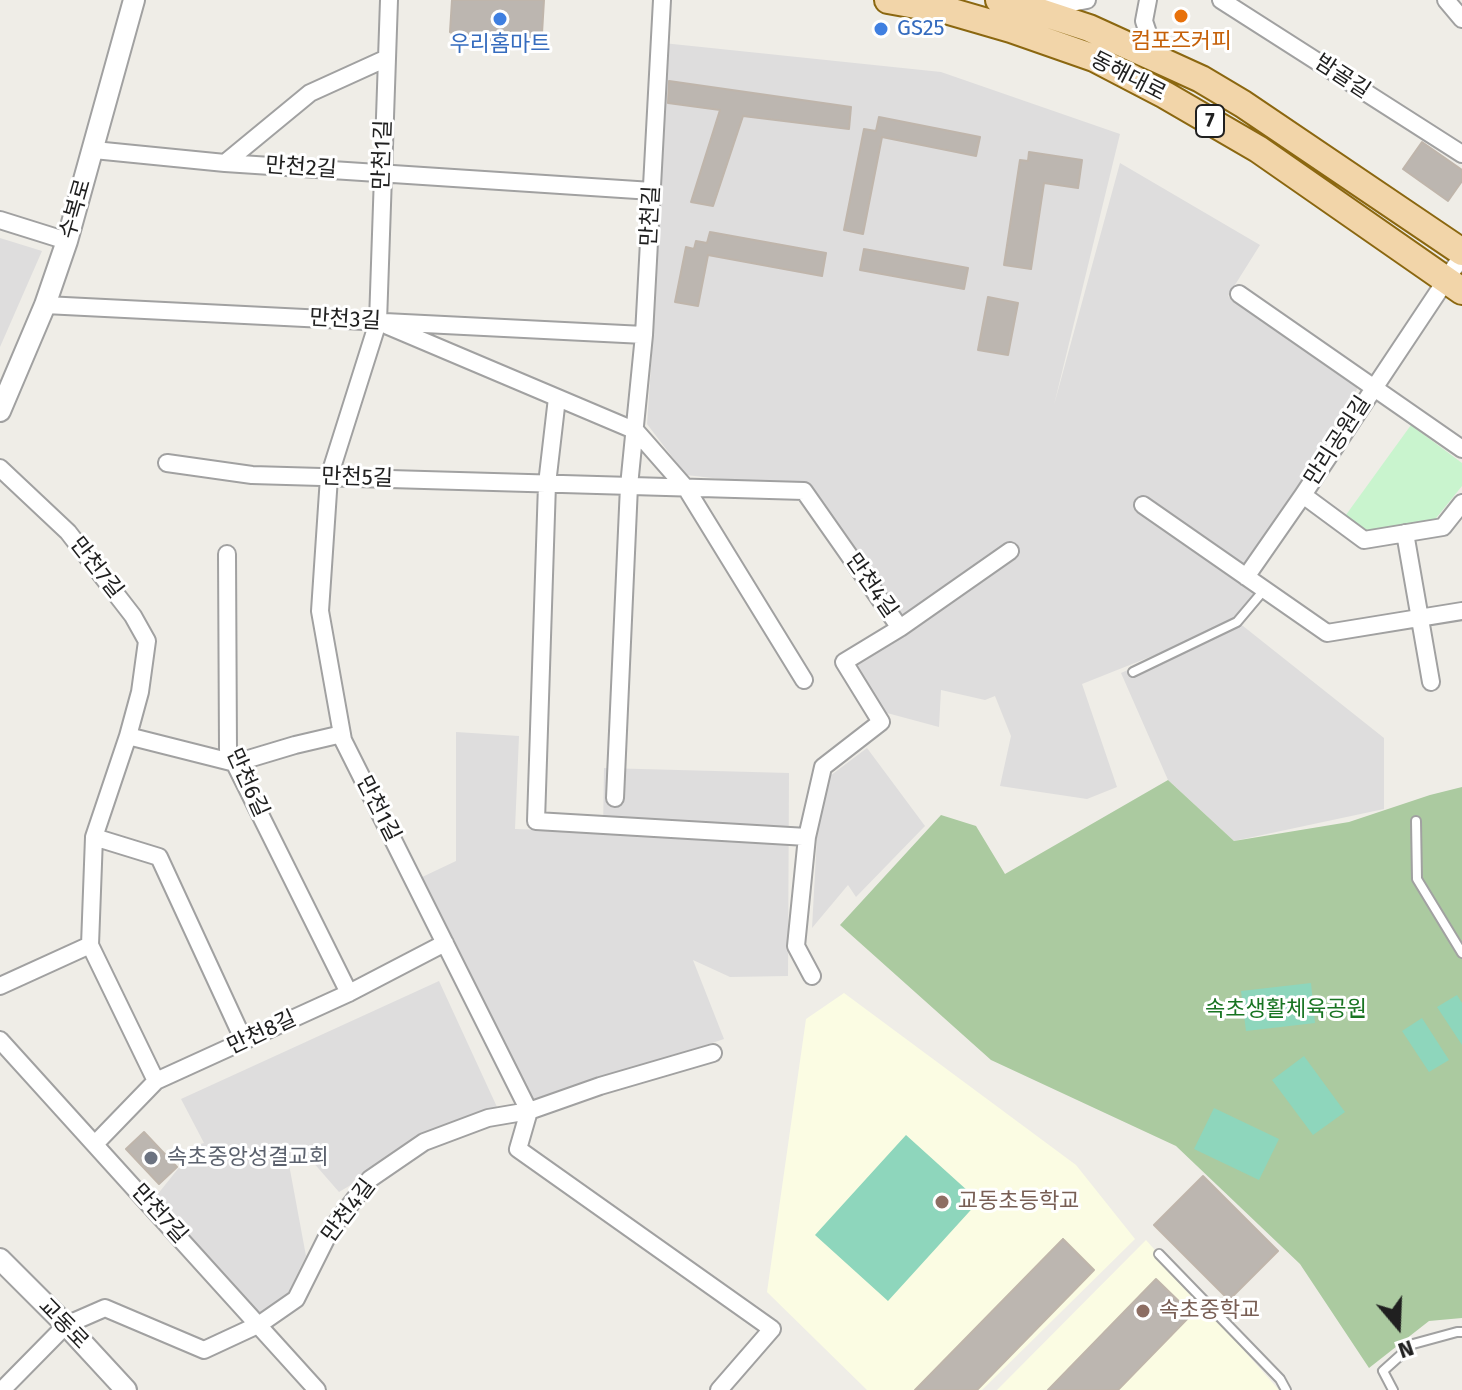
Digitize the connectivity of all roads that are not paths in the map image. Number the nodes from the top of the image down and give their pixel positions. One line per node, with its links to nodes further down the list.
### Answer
1 (134, 0): 16 (street, 수복로)
2 (389, 0): 14 (street, 만천1길)
3 (662, 0): 20 (street, 만천길)
4 (888, 0): 10 (main road, 동해대로 / 7)
5 (999, 0): 12 (main road, 동해대로 / 7)
6 (1087, 0): 12 (street)
7 (1148, 0): 15 (street)
8 (1221, 0): 17 (street, 밤골길)
9 (1446, 0): 13 (street)
10 (922, 3): 11 (main road, 동해대로 / 7)
11 (950, 5): 24 (main road, 동해대로 / 7)
12 (1034, 10): 15 (main road, 동해대로 / 7)
13 (1462, 19)
14 (387, 58): 18 (street); 19 (street, 만천1길)
15 (1164, 61): 23 (main road, 동해대로 / 7)
16 (94, 150): 18 (street, 만천2길); 22 (street, 수복로)
17 (1462, 154)
18 (225, 163): 19 (street, 만천2길)
19 (383, 173): 20 (street, 만천2길); 27 (street, 만천1길)
20 (652, 191): 28 (street, 만천길)
21 (0, 220): 22 (street)
22 (67, 241): 26 (street, 수복로)
23 (1462, 254): 24 (street, 만리공원길)
24 (1454, 285): 29 (street, 만리공원길)
25 (1239, 294): 29 (street)
26 (45, 305): 27 (street, 만천3길); 31 (street, 수복로)
27 (378, 322): 28 (street, 만천3길); 30 (street); 36 (street, 만천1길)
28 (644, 335): 32 (street, 만천길)
29 (1373, 387): 33 (street, 만리공원길); 40 (street, 만리공원길)
30 (557, 398): 32 (street); 37 (street)
31 (0, 411)
32 (636, 431): 38 (street, 만천길); 39 (street)
33 (1462, 449)
34 (167, 463): 36 (street, 만천5길)
35 (0, 468): 55 (street, 만천7길)
36 (329, 477): 37 (street, 만천5길); 54 (street, 만천1길)
37 (547, 484): 38 (street, 만천5길); 60 (street)
38 (629, 486): 39 (street, 만천5길); 57 (street, 만천길)
39 (686, 488): 50 (street, 만천4길); 52 (street)
40 (1303, 495): 43 (street, 만리공원길); 46 (street, 만리공원길)
41 (1462, 503): 43 (street, 만리공원길)
42 (1143, 505): 46 (street)
43 (1405, 533): 49 (street)
44 (1010, 551): 50 (street)
45 (227, 554): 56 (street, 만천6길)
46 (1246, 577): 47 (street)
47 (1265, 590): 49 (street); 51 (lane)
48 (1462, 611): 49 (street)
49 (1419, 617): 53 (street)
50 (900, 628): 60 (street, 만천4길)
51 (1133, 672)
52 (804, 680)
53 (1431, 682)
54 (342, 734): 56 (street); 61 (street, 만천1길)
55 (128, 736): 56 (street); 59 (street, 만천7길)
56 (235, 763): 66 (street, 만천6길)
57 (615, 798)
58 (1416, 821): 63 (lane)
59 (94, 837): 62 (street, 만천7길); 68 (street)
60 (807, 837): 64 (street, 만천4길)
61 (445, 943): 66 (street, 만천8길); 71 (street, 만천1길)
62 (90, 945): 65 (street); 70 (street, 만천7길)
63 (1462, 953)
64 (812, 976)
65 (0, 986)
66 (349, 993): 68 (street, 만천8길)
67 (0, 1040): 72 (street, 만천7길)
68 (244, 1041): 70 (street, 만천8길)
69 (713, 1053): 71 (street, 만천4길)
70 (156, 1081): 72 (street, 만천8길)
71 (529, 1111): 75 (street, 만천4길); 81 (street)
72 (95, 1144): 75 (street, 만천7길)
73 (1159, 1254): 82 (lane)
74 (0, 1259): 76 (street, 교동로)
75 (260, 1324): 76 (street, 만천4길); 80 (street, 만천7길)
76 (66, 1325): 78 (street); 79 (street, 교동로)
77 (1462, 1332): 83 (lane)
78 (2, 1390)
79 (126, 1390)
80 (317, 1390)
81 (719, 1390)
82 (1286, 1390)
83 (1393, 1390)

